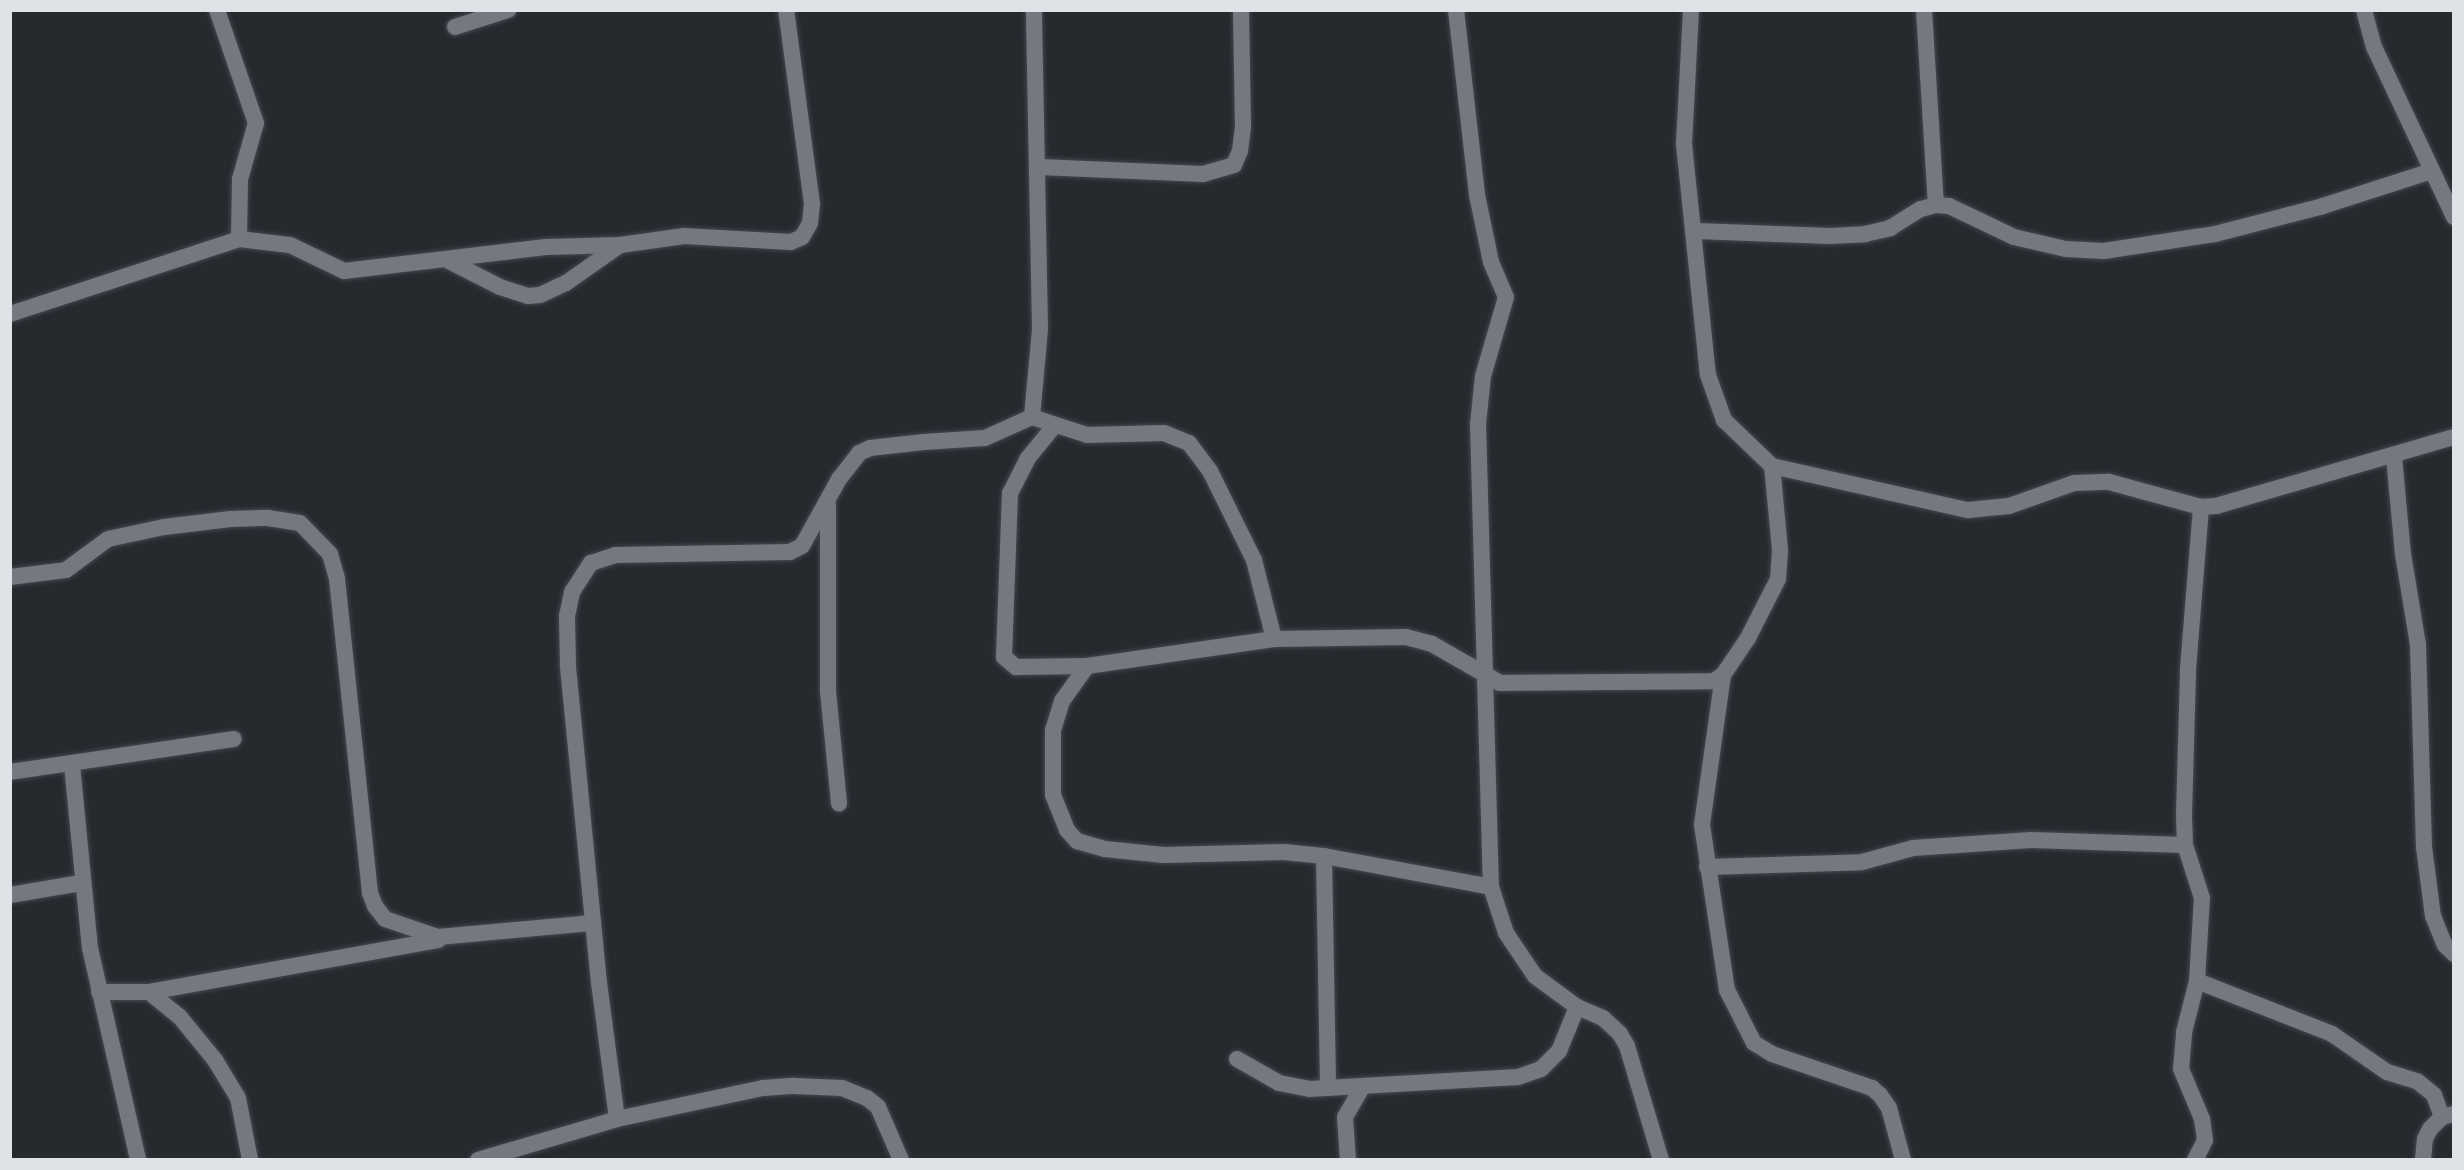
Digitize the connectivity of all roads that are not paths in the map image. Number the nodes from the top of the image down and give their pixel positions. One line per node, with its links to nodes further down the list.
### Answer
1 (217, 10): 16 (street)
2 (508, 10): 10 (street)
3 (786, 10): 17 (street)
4 (1034, 10): 11 (street)
5 (1241, 10): 11 (street)
6 (1456, 10): 31 (street)
7 (1691, 10): 15 (street)
8 (1924, 10): 13 (street)
9 (2364, 10): 12 (street)
10 (454, 27)
11 (1040, 167): 20 (street)
12 (2432, 171): 13 (street); 14 (street)
13 (1936, 205): 15 (street)
14 (2454, 217)
15 (1696, 231): 24 (street)
16 (239, 239): 18 (street); 19 (street)
17 (620, 246): 18 (street); 18 (street)
18 (450, 261)
19 (10, 314)
20 (1032, 417): 21 (street); 25 (street)
21 (1055, 425): 28 (street); 29 (street)
22 (2454, 437): 23 (street)
23 (2394, 457): 26 (street); 44 (street)
24 (1772, 466): 26 (street); 30 (street)
25 (828, 499): 35 (street); 42 (street)
26 (2201, 507): 36 (street)
27 (10, 578): 43 (street)
28 (1274, 639): 29 (street); 31 (street)
29 (1087, 666): 37 (street)
30 (1723, 675): 31 (street); 38 (street)
31 (1485, 676): 40 (street)
32 (234, 739): 33 (street)
33 (72, 765): 34 (street); 39 (street)
34 (10, 772)
35 (838, 803)
36 (2185, 845): 38 (street); 45 (street)
37 (1324, 856): 40 (street); 50 (street)
38 (1707, 867): 60 (street)
39 (81, 883): 41 (street); 46 (street)
40 (1491, 887): 48 (street)
41 (10, 895)
42 (593, 922): 43 (street); 53 (street)
43 (455, 937): 47 (street)
44 (2454, 954)
45 (2197, 981): 52 (street); 61 (street)
46 (99, 992): 47 (street); 54 (street)
47 (149, 992): 55 (street)
48 (1577, 1007): 51 (street); 59 (street)
49 (1237, 1059): 50 (street)
50 (1328, 1088): 51 (street)
51 (1362, 1088): 58 (street)
52 (2448, 1115): 62 (street)
53 (617, 1119): 56 (street); 57 (street)
54 (138, 1160)
55 (250, 1160)
56 (478, 1160)
57 (901, 1160)
58 (1348, 1160)
59 (1660, 1160)
60 (1903, 1160)
61 (2195, 1160)
62 (2423, 1160)

